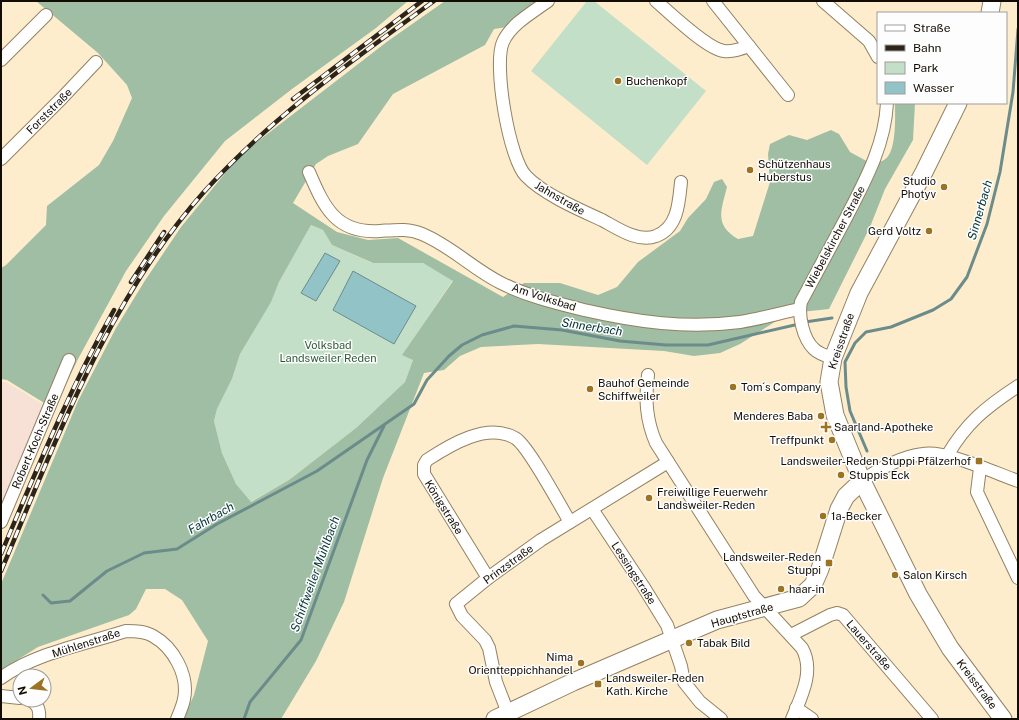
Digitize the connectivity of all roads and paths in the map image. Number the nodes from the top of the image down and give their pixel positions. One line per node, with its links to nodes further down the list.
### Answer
1 (548, 1): 17 (street, Jahnstraße)
2 (656, 1): 8 (street)
3 (713, 1): 8 (street)
4 (823, 1): 9 (street)
5 (992, 1): 6 (main road)
6 (990, 12)
7 (46, 15): 10 (street)
8 (749, 46): 12 (street)
9 (877, 55)
10 (1, 60)
11 (96, 62): 15 (street, Forststraße)
12 (788, 95)
13 (887, 104): 18 (street, Wiebelskircher Straße)
14 (958, 104): 19 (main road, Kreisstraße)
15 (1, 158)
16 (309, 172): 18 (street, Am Volksbad)
17 (681, 182)
18 (800, 314): 19 (street)
19 (833, 358): 26 (main road, Kreisstraße)
20 (69, 360): 29 (street, Robert-Koch-Straße)
21 (648, 375): 24 (street)
22 (1018, 386): 23 (street)
23 (947, 456): 25 (street); 26 (street)
24 (668, 462): 28 (street, Prinzstraße); 33 (street)
25 (980, 468): 27 (street); 32 (street)
26 (862, 481): 33 (main road, Hauptstraße); 36 (main road, Kreisstraße)
27 (1018, 481)
28 (592, 509): 30 (street, Prinzstraße); 35 (street, Lessingstraße)
29 (1, 522)
30 (570, 522): 31 (street, Prinzstraße); 31 (street, Königstraße)
31 (488, 578): 42 (street, Prinzstraße)
32 (1018, 578)
33 (763, 608): 34 (street); 35 (main road, Hauptstraße)
34 (791, 635): 41 (street); 47 (street, Lauerstraße)
35 (673, 639): 42 (main road, Hauptstraße); 43 (street, Lessingstraße)
36 (950, 648): 48 (main road, Kreisstraße); 49 (main road, Kreisstraße)
37 (1, 678): 45 (street, Mühlenstraße)
38 (1, 696): 39 (street)
39 (12, 697)
40 (39, 708): 44 (street)
41 (794, 714): 46 (street)
42 (502, 716)
43 (719, 718)
44 (39, 719)
45 (177, 719)
46 (812, 719)
47 (932, 719)
48 (995, 719)
49 (1003, 719)

